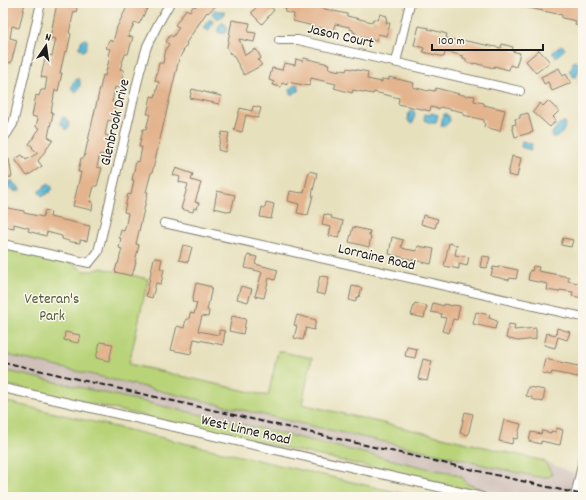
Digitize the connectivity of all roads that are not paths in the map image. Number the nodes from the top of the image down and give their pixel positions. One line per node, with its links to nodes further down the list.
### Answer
1 (41, 3): 7 (street)
2 (170, 3): 9 (street, Glenbrook Drive)
3 (410, 3): 5 (street)
4 (279, 40): 5 (street, Jason Court)
5 (396, 62): 6 (street, Jason Court)
6 (520, 91)
7 (5, 136)
8 (164, 223): 10 (street, Lorraine Road)
9 (3, 244)
10 (583, 317)
11 (3, 388): 13 (street, West Linne Road)
12 (583, 460): 14 (street)
13 (482, 497)
14 (575, 497)

